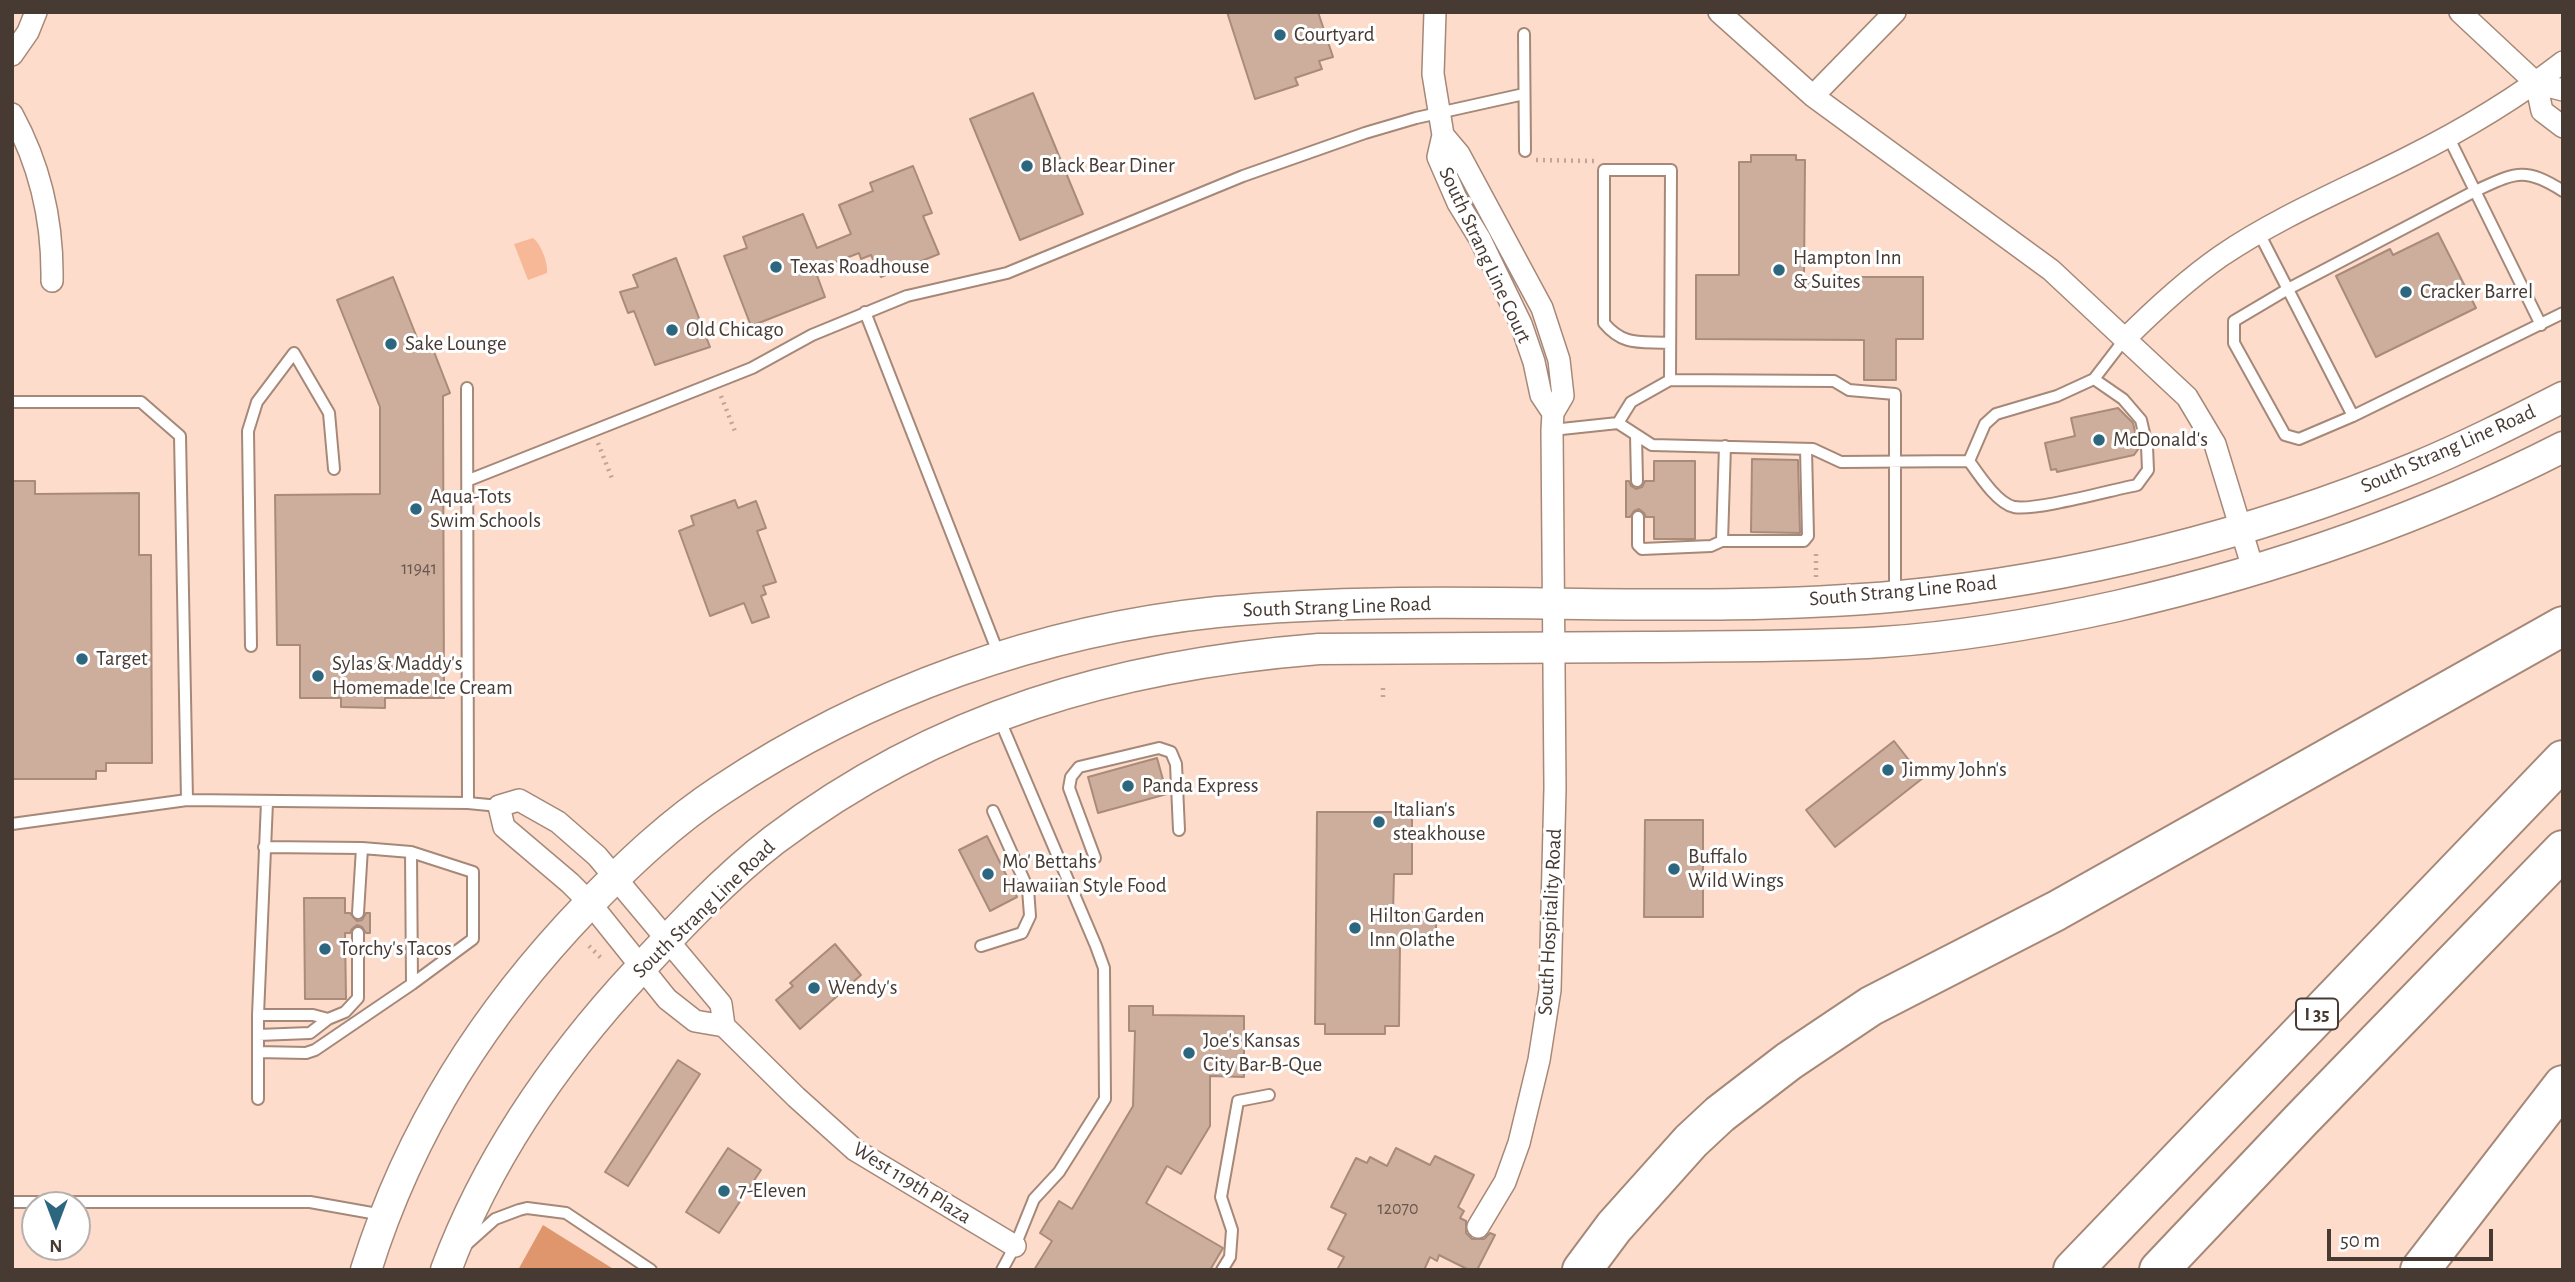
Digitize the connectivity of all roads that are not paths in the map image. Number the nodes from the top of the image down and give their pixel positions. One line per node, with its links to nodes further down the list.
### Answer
1 (36, 12): 7 (street)
2 (1435, 12): 13 (street, South Strang Line Court)
3 (1719, 12): 12 (street)
4 (1895, 12): 12 (street)
5 (2459, 12): 9 (street)
6 (1524, 34): 11 (lane)
7 (12, 55)
8 (2563, 62): 9 (street)
9 (2536, 83): 10 (street); 15 (street); 16 (street)
10 (2563, 90)
11 (1524, 94): 13 (lane); 17 (lane)
12 (1813, 96): 26 (street)
13 (1438, 113): 23 (lane); 34 (street, South Strang Line Court)
14 (12, 114): 21 (street)
15 (2563, 127)
16 (2448, 136): 18 (lane); 20 (street)
17 (1525, 151)
18 (2475, 191): 19 (lane); 22 (lane); 25 (lane)
19 (2563, 191)
20 (2259, 233): 22 (lane); 26 (street)
21 (52, 281)
22 (2288, 289): 33 (lane); 33 (lane)
23 (865, 312): 43 (lane); 54 (lane)
24 (2563, 313): 25 (lane)
25 (2541, 325): 33 (lane)
26 (2124, 340): 28 (lane); 46 (street)
27 (1670, 343): 27 (lane); 29 (lane)
28 (2094, 379): 40 (lane); 40 (lane)
29 (1670, 380): 35 (lane); 41 (lane)
30 (467, 388): 43 (lane)
31 (2563, 397): 46 (main road, South Strang Line Road)
32 (12, 402): 57 (lane)
33 (2353, 416)
34 (1552, 422): 35 (lane); 50 (street, South Strang Line Court)
35 (1618, 423): 36 (lane)
36 (1636, 435): 37 (lane); 44 (lane)
37 (1725, 446): 39 (lane); 47 (lane)
38 (2563, 447): 48 (main road, South Strang Line Road)
39 (1806, 449): 41 (lane); 47 (lane)
40 (1969, 461): 41 (lane)
41 (1895, 462): 49 (lane)
42 (334, 469): 52 (lane)
43 (469, 480): 59 (lane)
44 (1637, 481)
45 (1638, 517): 47 (lane)
46 (2240, 530): 48 (street); 49 (main road, South Strang Line Road)
47 (1722, 541)
48 (2254, 572): 53 (main road, South Strang Line Road)
49 (1895, 596): 50 (main road, South Strang Line Road)
50 (1555, 603): 53 (street, South Strang Line Court); 54 (main road, South Strang Line Road)
51 (2563, 626): 94 (highway)
52 (251, 646)
53 (1555, 647): 55 (main road, South Strang Line Road); 87 (street, South Hospitality Road)
54 (1000, 657): 69 (main road, South Strang Line Road)
55 (998, 716): 73 (main road, South Strang Line Road); 88 (lane)
56 (2563, 760): 95 (highway, I 35)
57 (187, 800): 58 (lane); 62 (lane)
58 (267, 802): 59 (lane); 64 (lane)
59 (468, 803): 60 (lane)
60 (499, 806): 69 (street, West 119th Plaza); 70 (street, West 119th Plaza)
61 (993, 811): 74 (lane)
62 (12, 824)
63 (1179, 830): 68 (lane)
64 (264, 847): 65 (lane); 77 (lane)
65 (362, 848): 67 (lane); 71 (lane)
66 (2563, 850): 96 (highway)
67 (411, 852): 76 (lane); 76 (lane)
68 (1095, 858)
69 (614, 878): 70 (main road, South Strang Line Road); 73 (street, West 119th Plaza)
70 (590, 903): 75 (street, West 119th Plaza); 86 (main road, South Strang Line Road)
71 (358, 913)
72 (358, 933): 78 (lane)
73 (667, 940): 75 (main road, South Strang Line Road); 79 (street, West 119th Plaza)
74 (981, 946)
75 (642, 967): 79 (street, West 119th Plaza); 89 (main road, South Strang Line Road)
76 (412, 984): 81 (lane)
77 (258, 1014): 78 (lane); 80 (lane)
78 (328, 1019): 80 (lane)
79 (724, 1026): 88 (street, West 119th Plaza)
80 (258, 1035): 81 (lane)
81 (258, 1052): 84 (lane)
82 (2563, 1085): 97 (highway)
83 (1269, 1095): 93 (lane)
84 (258, 1099)
85 (12, 1202): 86 (lane)
86 (383, 1215): 90 (main road, South Strang Line Road)
87 (1478, 1227)
88 (1015, 1246): 92 (lane)
89 (449, 1264): 91 (lane)
90 (366, 1270)
91 (651, 1270)
92 (1002, 1270)
93 (1222, 1270)
94 (1582, 1270)
95 (2073, 1270)
96 (2159, 1270)
97 (2420, 1270)

